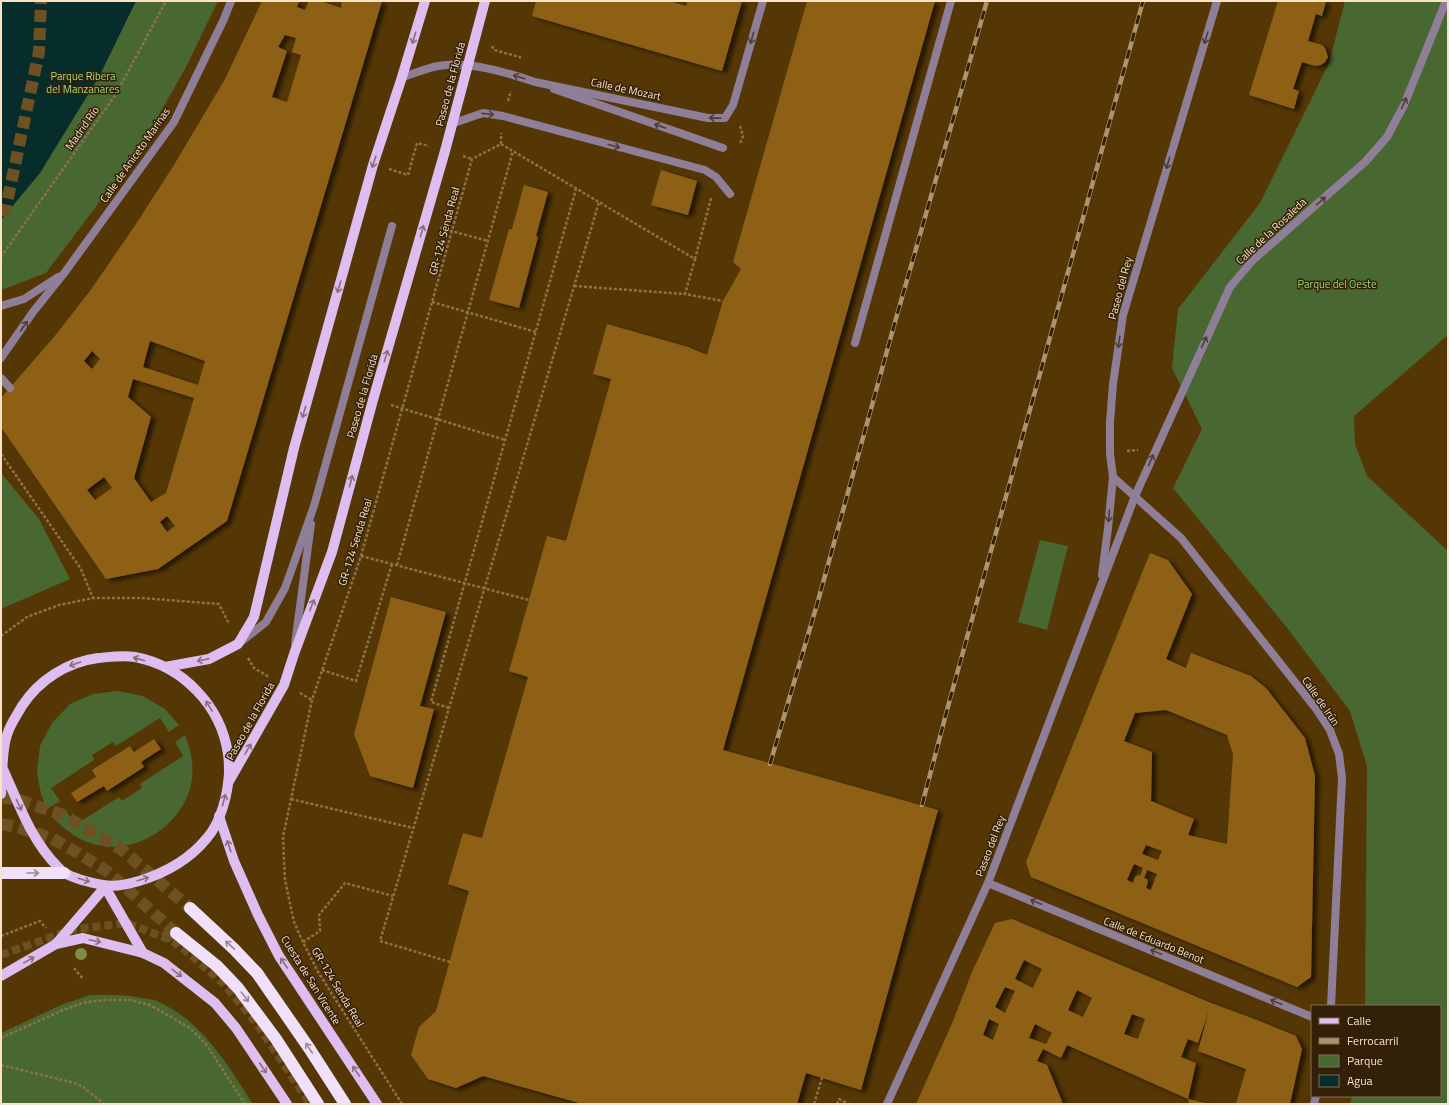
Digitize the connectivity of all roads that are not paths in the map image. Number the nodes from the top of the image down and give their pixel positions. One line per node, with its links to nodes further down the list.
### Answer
1 (231, 1): 15 (street, Calle de Aniceto Marinas)
2 (425, 1): 9 (main road, one-way to 9)
3 (485, 1): 8 (main road, Paseo de la Florida)
4 (763, 1): 10 (street, Calle de Mozart, one-way to 10)
5 (951, 1): 17 (street)
6 (1217, 1): 21 (street, Paseo del Rey, one-way to 21)
7 (1446, 1): 22 (street, Calle de la Rosaleda, one-way to 7)
8 (467, 64): 9 (street, Calle de Mozart); 10 (street, Calle de Mozart, one-way to 8); 11 (main road, Paseo de la Florida)
9 (402, 77): 25 (main road, one-way to 25)
10 (535, 82): 12 (street, one-way to 10)
11 (452, 124): 13 (street, one-way to 13); 26 (main road, Paseo de la Florida, one-way to 11)
12 (723, 148)
13 (730, 194)
14 (392, 226): 23 (street)
15 (65, 272): 16 (street, Calle de Aniceto Marinas); 18 (street, Calle de Aniceto Marinas, one-way to 15)
16 (1, 306)
17 (855, 343)
18 (1, 358)
19 (1, 378): 20 (street)
20 (10, 388)
21 (1113, 477): 22 (street, Calle de Irún); 24 (street, Paseo del Rey, one-way to 24)
22 (1135, 496): 24 (street, Paseo del Rey); 41 (street, Calle de Irún)
23 (314, 506): 25 (street); 26 (street)
24 (1100, 590): 34 (street, Paseo del Rey)
25 (238, 644): 27 (main road, one-way to 27)
26 (294, 654): 29 (main road, Paseo de la Florida, one-way to 26)
27 (165, 667): 28 (main road, one-way to 28); 29 (main road, one-way to 27)
28 (3, 770): 30 (main road); 33 (main road, one-way to 33)
29 (228, 783): 31 (main road, one-way to 29)
30 (1, 794)
31 (219, 816): 35 (main road, one-way to 31); 46 (main road, Cuesta de San Vicente, one-way to 31)
32 (1, 873): 33 (highway, one-way to 33)
33 (64, 873): 35 (main road, one-way to 35)
34 (988, 883): 42 (street, Calle de Eduardo Benot, one-way to 34); 47 (street, Paseo del Rey)
35 (105, 887): 38 (main road); 39 (main road)
36 (190, 908): 45 (highway, one-way to 36)
37 (176, 933): 44 (highway, one-way to 44)
38 (56, 944): 39 (main road, one-way to 39); 40 (main road, one-way to 38)
39 (143, 953): 43 (main road, one-way to 43)
40 (1, 976)
41 (1331, 1005)
42 (1311, 1017)
43 (287, 1104)
44 (318, 1104)
45 (345, 1104)
46 (377, 1104)
47 (887, 1104)

